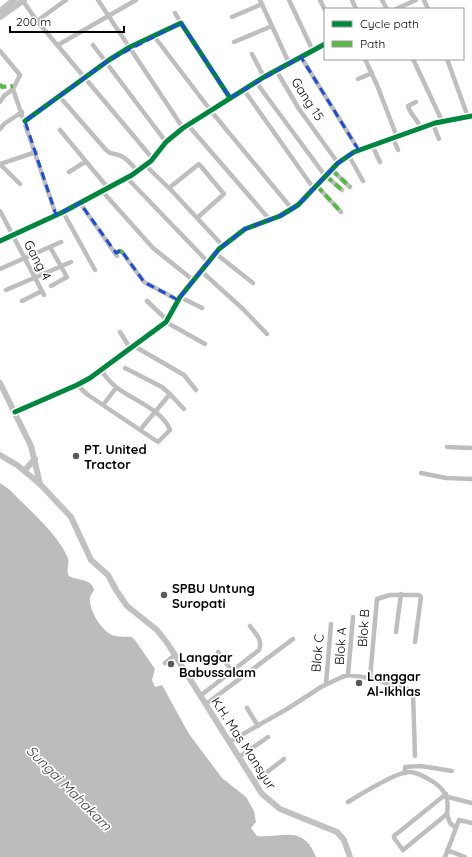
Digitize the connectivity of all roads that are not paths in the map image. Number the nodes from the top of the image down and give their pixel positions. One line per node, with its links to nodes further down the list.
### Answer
1 (14, 0): 10 (main road)
2 (23, 0): 13 (main road); 15 (street)
3 (66, 0): 15 (street)
4 (98, 0): 12 (street)
5 (136, 0): 12 (street)
6 (289, 0): 24 (street)
7 (416, 0): 9 (street)
8 (261, 2): 14 (street); 17 (street)
9 (398, 8)
10 (0, 11)
11 (176, 13): 16 (street)
12 (108, 16): 21 (street); 23 (street)
13 (0, 17)
14 (232, 17)
15 (37, 20): 21 (street)
16 (181, 23): 18 (street); 42 (street)
17 (272, 26): 19 (street); 32 (street)
18 (154, 36): 23 (street); 45 (street)
19 (234, 42)
20 (93, 44): 31 (street)
21 (58, 45): 35 (street)
22 (324, 45): 24 (street)
23 (130, 47): 31 (street); 52 (street)
24 (314, 51): 27 (street)
25 (0, 52): 39 (street)
26 (252, 54): 36 (street)
27 (301, 57): 32 (street); 60 (street)
28 (366, 60): 34 (street)
29 (413, 60): 49 (street)
30 (447, 60): 47 (street)
31 (107, 61): 35 (street); 58 (street)
32 (289, 63): 33 (street)
33 (276, 70): 36 (street); 67 (street, Gang 15)
34 (372, 73): 37 (street); 56 (street)
35 (86, 77): 41 (street); 64 (street)
36 (264, 77): 38 (street)
37 (358, 79)
38 (256, 82): 40 (street); 73 (street)
39 (13, 89): 43 (street); 46 (street)
40 (244, 90): 42 (street); 77 (street)
41 (59, 96): 48 (street); 72 (street)
42 (230, 98): 45 (street)
43 (0, 102)
44 (416, 102): 54 (street)
45 (211, 111): 51 (street); 84 (street)
46 (22, 112): 48 (street); 53 (street)
47 (470, 116): 49 (street)
48 (25, 121): 62 (street)
49 (442, 121): 50 (street)
50 (433, 124): 54 (street); 57 (street)
51 (188, 125): 52 (street); 90 (street)
52 (183, 128): 58 (street)
53 (0, 129)
54 (421, 129): 56 (street)
55 (60, 130): 65 (street)
56 (395, 138): 59 (street); 61 (street)
57 (439, 139)
58 (166, 142): 64 (street)
59 (372, 145): 60 (street); 66 (street)
60 (358, 149): 63 (street)
61 (398, 150)
62 (36, 152): 68 (street); 88 (street)
63 (349, 156): 67 (street); 75 (street)
64 (153, 159): 69 (street)
65 (85, 162): 71 (street); 79 (street)
66 (380, 162)
67 (338, 163): 70 (street)
68 (0, 164): 76 (street)
69 (146, 166): 72 (street); 80 (street)
70 (332, 170): 73 (street); 78 (street)
71 (69, 172)
72 (138, 172): 74 (street)
73 (326, 176): 77 (street); 81 (street)
74 (127, 178): 79 (street); 98 (street)
75 (363, 181)
76 (20, 184)
77 (315, 187): 84 (street); 87 (street)
78 (350, 187)
79 (108, 188): 82 (street)
80 (169, 188): 89 (street); 89 (street)
81 (342, 190)
82 (102, 191): 83 (street); 105 (street)
83 (80, 203): 86 (street); 109 (street)
84 (292, 208): 90 (street)
85 (0, 211): 91 (street, Gang 4)
86 (63, 212): 88 (street); 102 (street)
87 (341, 212)
88 (56, 215): 91 (street)
89 (197, 218): 94 (street)
90 (270, 220): 94 (street)
91 (13, 235): 92 (street); 97 (street, Gang 4)
92 (0, 241)
93 (61, 242): 95 (street)
94 (223, 246): 96 (street)
95 (50, 247): 97 (street); 100 (street)
96 (215, 253): 98 (street); 106 (street)
97 (25, 258): 101 (street); 104 (street, Gang 4)
98 (207, 261): 103 (street)
99 (71, 262): 100 (street)
100 (62, 267): 104 (street); 107 (street)
101 (0, 270)
102 (95, 270)
103 (200, 270): 105 (street); 115 (street)
104 (36, 278): 108 (street); 110 (street, Gang 4)
105 (193, 280): 109 (street)
106 (252, 283)
107 (51, 286)
108 (6, 290)
109 (179, 298): 112 (street); 113 (street)
110 (22, 301)
111 (146, 301): 113 (street)
112 (202, 308)
113 (167, 321): 116 (street); 117 (street)
114 (120, 332): 117 (street)
115 (266, 334)
116 (204, 344)
117 (132, 347): 119 (street); 123 (street)
118 (125, 368): 125 (street)
119 (101, 370): 121 (street); 122 (street)
120 (0, 383): 124 (main road)
121 (77, 386): 126 (street); 128 (street)
122 (116, 388): 126 (street); 129 (street)
123 (196, 390)
124 (2, 391): 128 (main road)
125 (170, 394): 127 (street); 129 (street)
126 (103, 405): 130 (street)
127 (184, 409)
128 (15, 412): 134 (main road)
129 (155, 412): 130 (street); 130 (street)
130 (140, 430)
131 (448, 447): 132 (street)
132 (472, 448)
133 (0, 455): 135 (main road, K.H. Mas Mansyur)
134 (35, 459): 135 (main road); 138 (main road)
135 (24, 471): 138 (main road, K.H. Mas Mansyur)
136 (421, 473): 137 (street)
137 (472, 479)
138 (40, 484): 147 (main road, K.H. Mas Mansyur)
139 (401, 594): 143 (street); 145 (street, Blok B); 151 (street, Blok B)
140 (353, 617): 150 (street, Blok A)
141 (331, 624): 152 (street, Blok C)
142 (250, 626): 149 (street)
143 (396, 632)
144 (293, 639): 154 (street)
145 (415, 642)
146 (218, 652): 149 (street)
147 (175, 655): 148 (street); 153 (main road, K.H. Mas Mansyur)
148 (164, 663)
149 (232, 671): 153 (street)
150 (348, 676): 151 (street); 152 (street)
151 (370, 678): 159 (street)
152 (326, 684): 156 (street)
153 (200, 696): 154 (main road, K.H. Mas Mansyur)
154 (206, 704): 158 (main road, K.H. Mas Mansyur)
155 (247, 708): 156 (street)
156 (258, 726): 158 (street)
157 (268, 737): 160 (street)
158 (229, 742): 160 (main road, K.H. Mas Mansyur)
159 (415, 756)
160 (239, 757): 164 (main road, K.H. Mas Mansyur)
161 (284, 759): 164 (street)
162 (452, 771): 163 (street)
163 (405, 773): 165 (street); 166 (street)
164 (254, 782): 172 (main road, K.H. Mas Mansyur)
165 (447, 795): 167 (street); 168 (street); 168 (street)
166 (348, 802)
167 (472, 803)
168 (447, 814): 170 (street)
169 (472, 823): 170 (street)
170 (456, 828): 171 (street)
171 (447, 850): 173 (street); 174 (street)
172 (350, 857)
173 (445, 857)
174 (465, 857)

